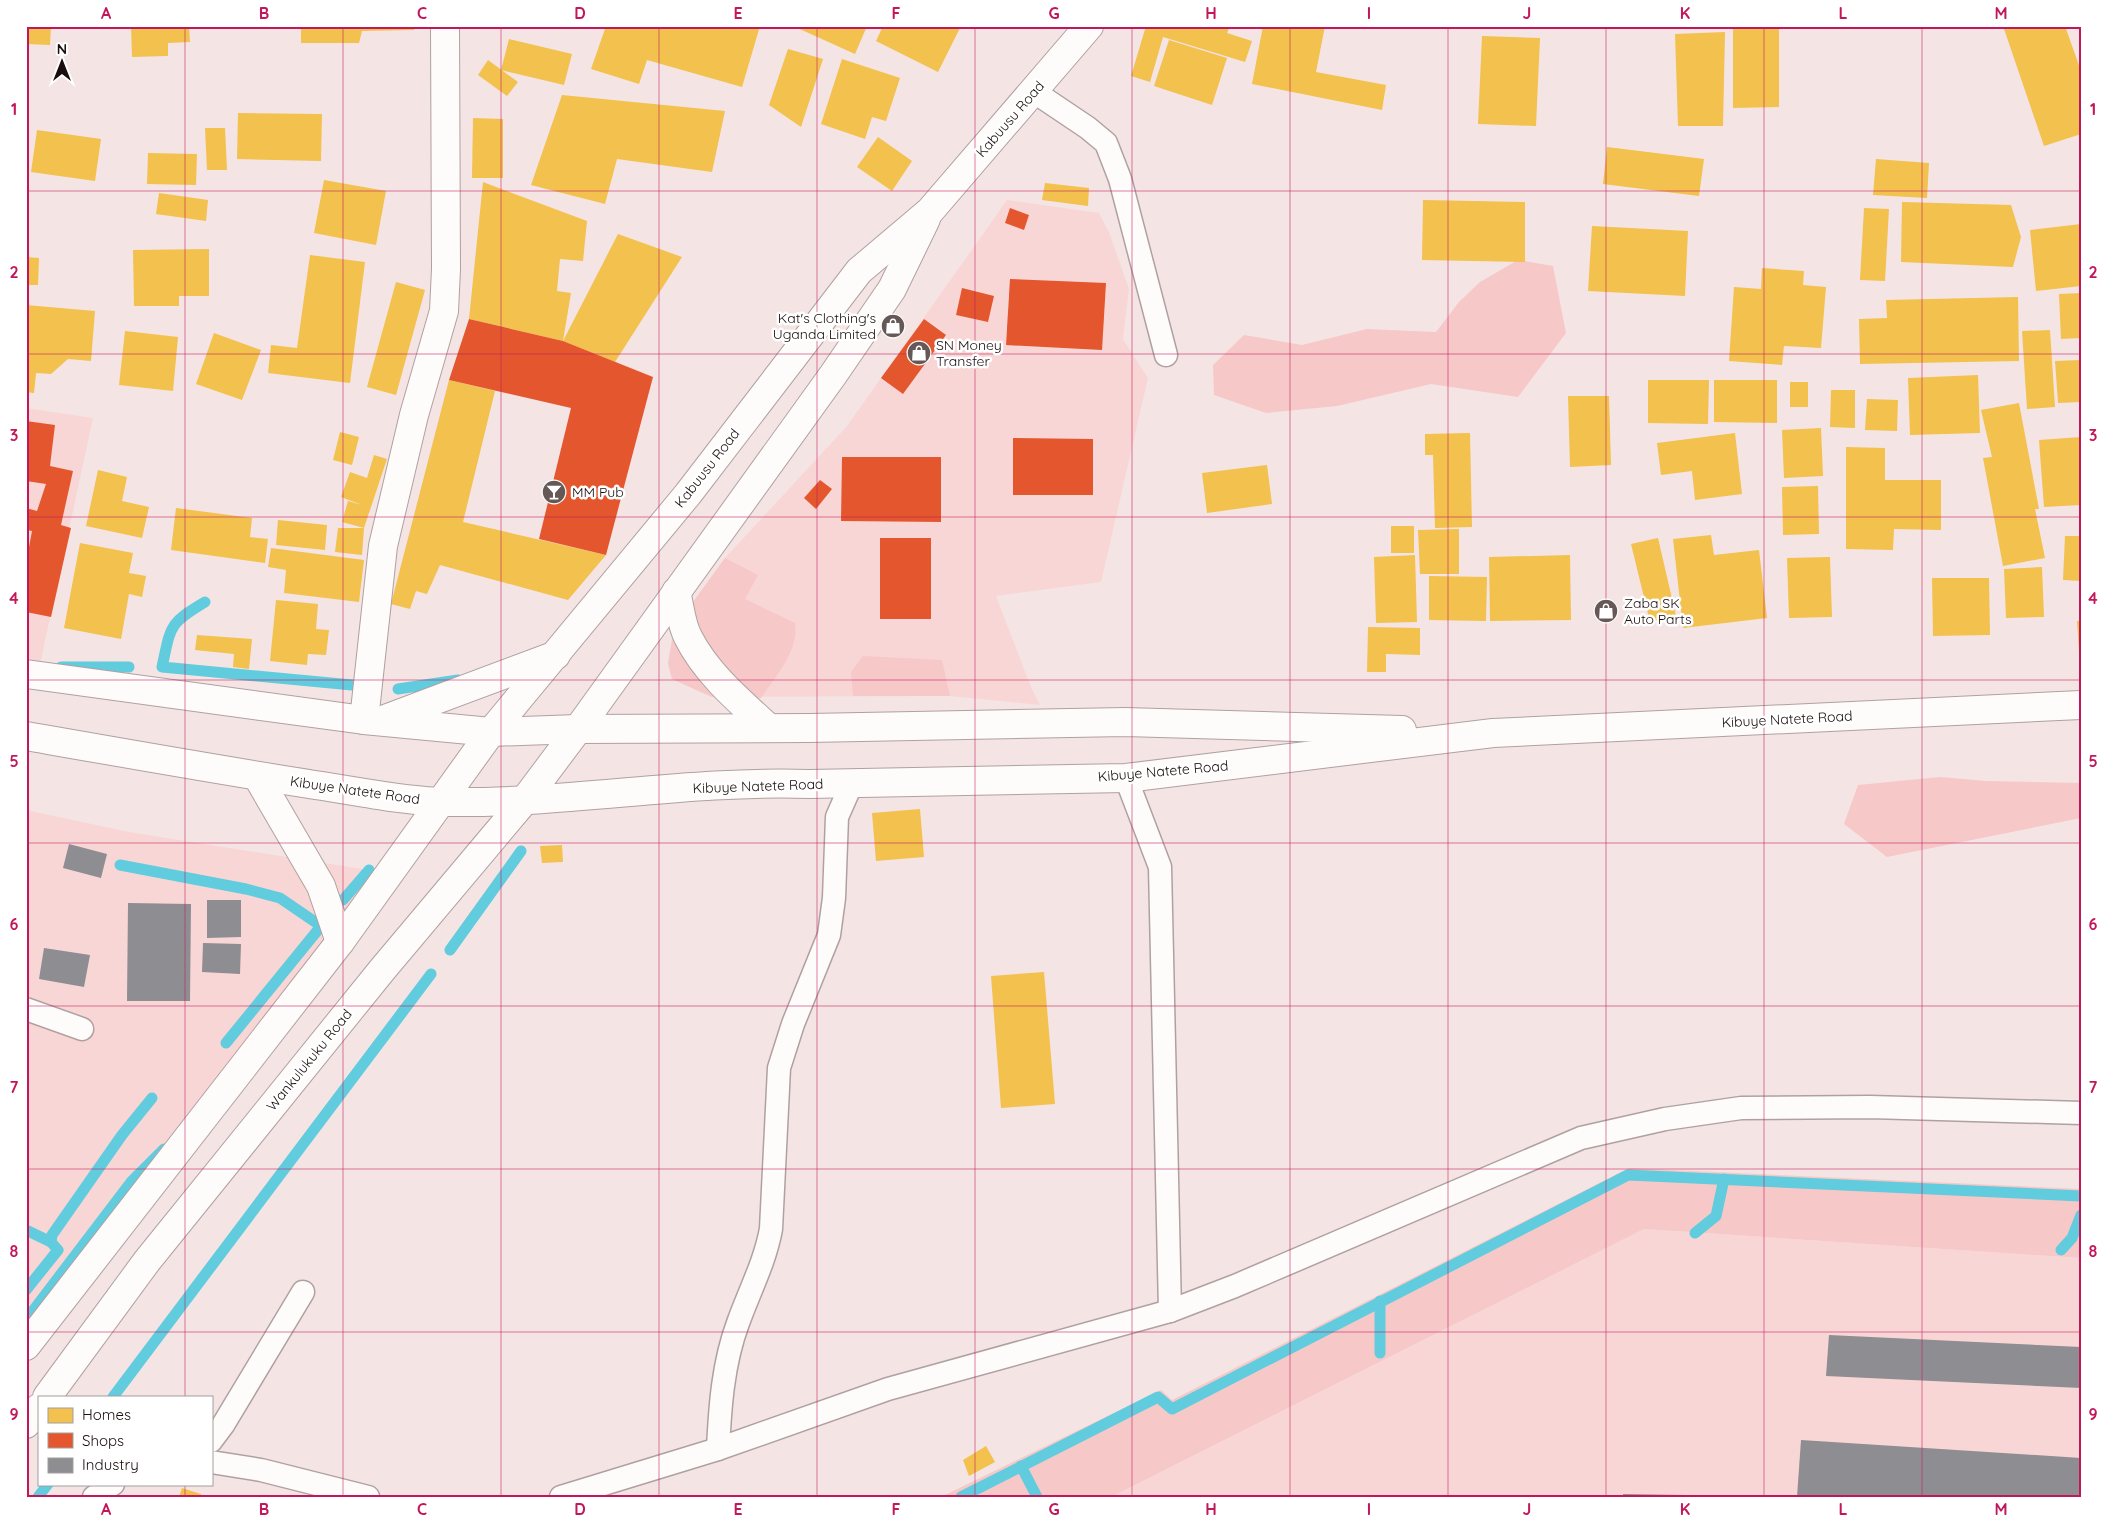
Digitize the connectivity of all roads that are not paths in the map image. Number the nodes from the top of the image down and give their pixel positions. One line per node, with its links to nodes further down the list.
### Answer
1 (445, 26): 10 (main road)
2 (1089, 26): 3 (main road, Kabuusu Road)
3 (1033, 91): 4 (main road, Kabuusu Road); 5 (lane)
4 (930, 211): 6 (main road, Kabuusu Road); 7 (main road, Kabuusu Road)
5 (1166, 355)
6 (676, 592): 11 (main road); 12 (main road, Kabuusu Road)
7 (556, 655): 10 (main road); 13 (main road, Kabuusu Road)
8 (26, 674): 10 (main road, Kibuye Natete Road)
9 (2081, 705): 14 (main road, Kibuye Natete Road)
10 (373, 721): 13 (main road, Kibuye Natete Road)
11 (769, 728): 12 (main road, Kibuye Natete Road); 14 (main road, Kibuye Natete Road)
12 (578, 729): 13 (main road, Kibuye Natete Road); 19 (main road, Wankulukuku Road)
13 (492, 732): 20 (main road)
14 (1493, 733): 17 (main road, Kibuye Natete Road)
15 (26, 736): 16 (main road, Kibuye Natete Road)
16 (258, 776): 20 (main road, Kibuye Natete Road); 21 (main road)
17 (1126, 778): 18 (main road, Kibuye Natete Road); 26 (lane)
18 (852, 783): 19 (main road, Kibuye Natete Road); 32 (lane)
19 (524, 801): 20 (main road, Kibuye Natete Road); 28 (main road, Wankulukuku Road)
20 (443, 802): 21 (main road)
21 (340, 942): 27 (main road)
22 (26, 1010): 23 (lane)
23 (82, 1029)
24 (2081, 1113): 26 (lane)
25 (303, 1292): 31 (lane)
26 (1170, 1311): 32 (lane)
27 (26, 1346)
28 (48, 1396)
29 (38, 1409): 30 (main road)
30 (26, 1424)
31 (212, 1440)
32 (718, 1449): 37 (lane)
33 (212, 1462): 36 (lane)
34 (110, 1486): 35 (lane)
35 (94, 1497)
36 (368, 1497)
37 (561, 1497)

